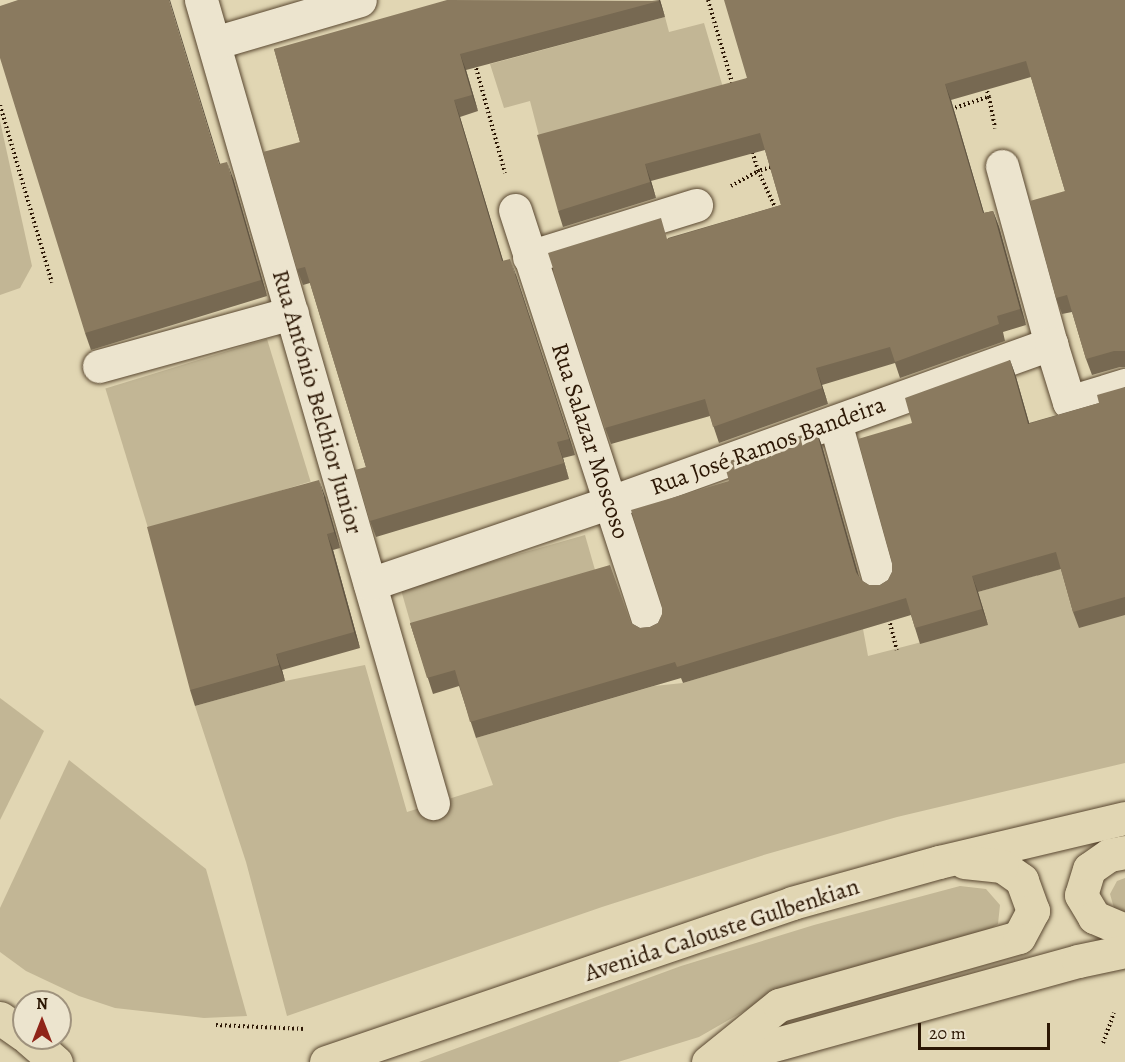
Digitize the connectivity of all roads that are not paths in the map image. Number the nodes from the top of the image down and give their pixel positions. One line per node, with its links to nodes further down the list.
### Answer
1 (201, 0): 3 (street, Rua António Belchior Junior)
2 (360, 0): 3 (street)
3 (214, 43): 8 (street, Rua António Belchior Junior)
4 (1002, 166): 9 (street)
5 (696, 206): 7 (street)
6 (515, 210): 7 (street, Rua Salazar Moscoso)
7 (529, 257): 13 (street, Rua Salazar Moscoso)
8 (292, 314): 10 (street); 15 (street, Rua António Belchior Junior)
9 (1051, 344): 11 (street); 12 (street, Rua José Ramos Bandeira)
10 (99, 366)
11 (1125, 385)
12 (835, 422): 13 (street, Rua José Ramos Bandeira); 14 (street)
13 (611, 502): 15 (street, Rua José Ramos Bandeira); 16 (street, Rua Salazar Moscoso)
14 (880, 583)
15 (370, 584): 17 (street, Rua António Belchior Junior)
16 (650, 626)
17 (433, 803)
18 (1125, 818): 20 (main road, Avenida Calouste Gulbenkian)
19 (1125, 852): 21 (main road)
20 (939, 862): 25 (main road, Avenida Calouste Gulbenkian); 26 (main road)
21 (1125, 930)
22 (1125, 951): 26 (main road)
23 (42, 1050): 24 (main road)
24 (56, 1062)
25 (326, 1062)
26 (710, 1062)

